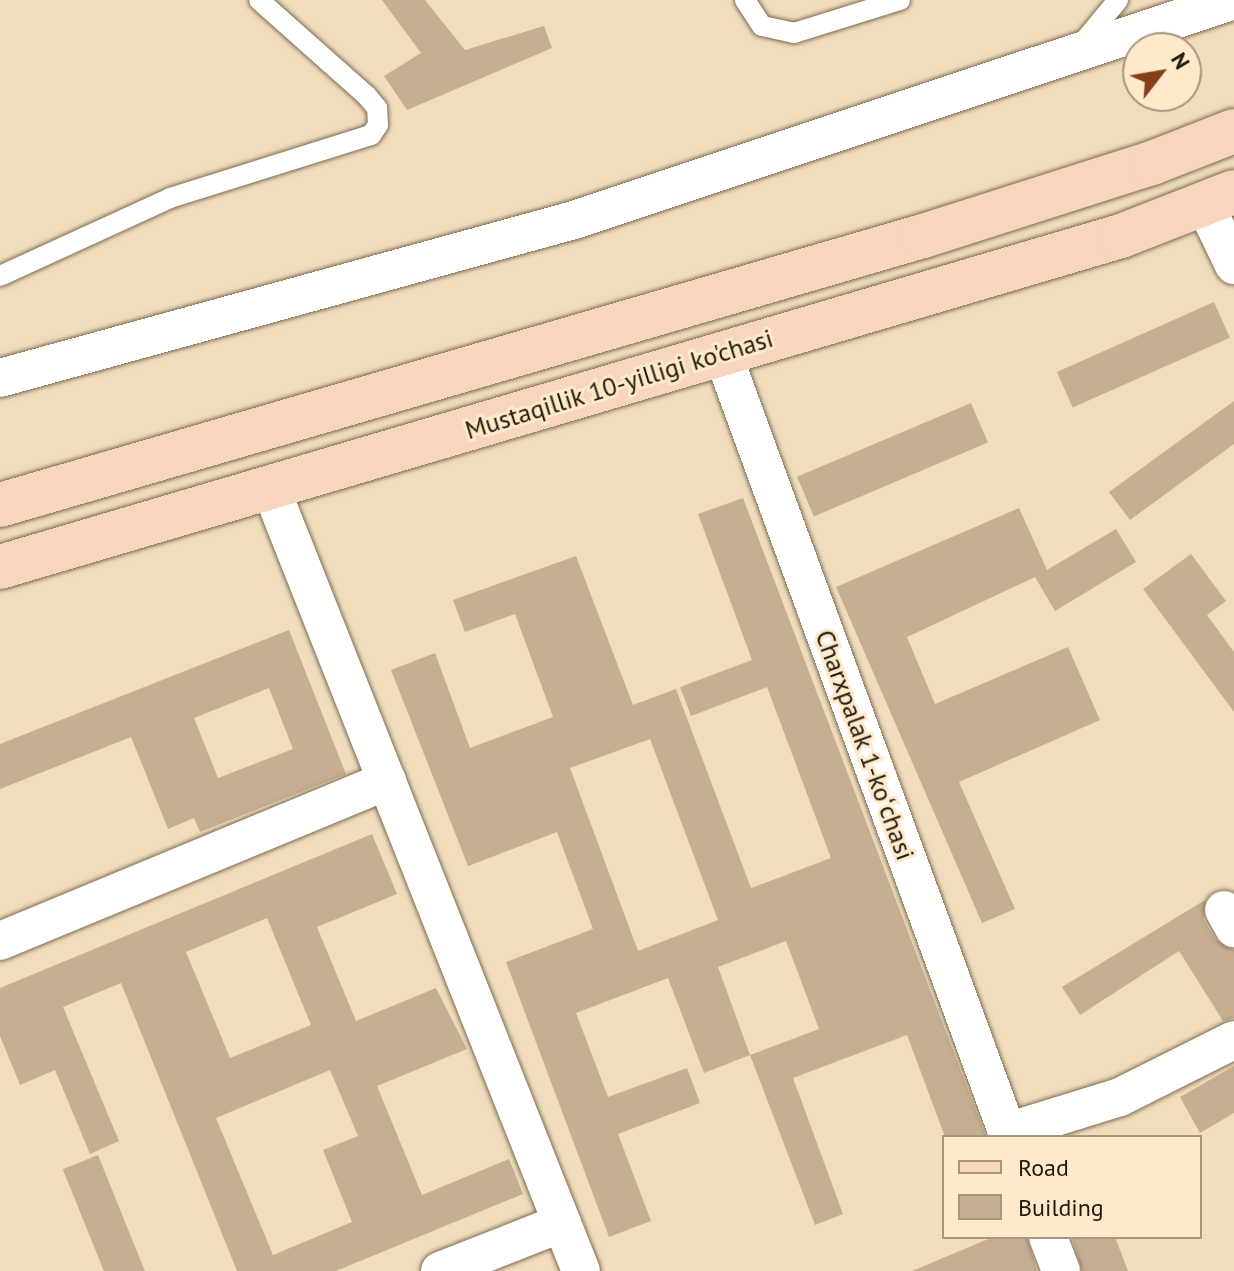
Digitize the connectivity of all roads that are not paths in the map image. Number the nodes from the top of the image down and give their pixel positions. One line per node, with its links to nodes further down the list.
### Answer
1 (259, 0): 10 (lane)
2 (745, 0): 3 (lane)
3 (900, 0)
4 (1118, 0): 6 (lane)
5 (1234, 0): 6 (street)
6 (1071, 57): 12 (street)
7 (1234, 131): 14 (main road)
8 (1219, 197): 9 (street); 11 (main road, Mustaqillik 10-yilligi ko'chasi)
9 (1234, 265)
10 (0, 276)
11 (722, 352): 13 (main road, Mustaqillik 10-yilligi ko'chasi); 19 (street, Charxpalak 1-koʻchasi)
12 (0, 378)
13 (271, 489): 15 (main road, Mustaqillik 10-yilligi ko'chasi); 16 (street)
14 (0, 505)
15 (0, 567)
16 (387, 781): 17 (street); 20 (street)
17 (0, 941)
18 (1234, 1040): 19 (street)
19 (1008, 1134)
20 (562, 1223): 22 (street); 23 (street)
21 (1049, 1239): 24 (street)
22 (440, 1271)
23 (581, 1271)
24 (1061, 1271)

